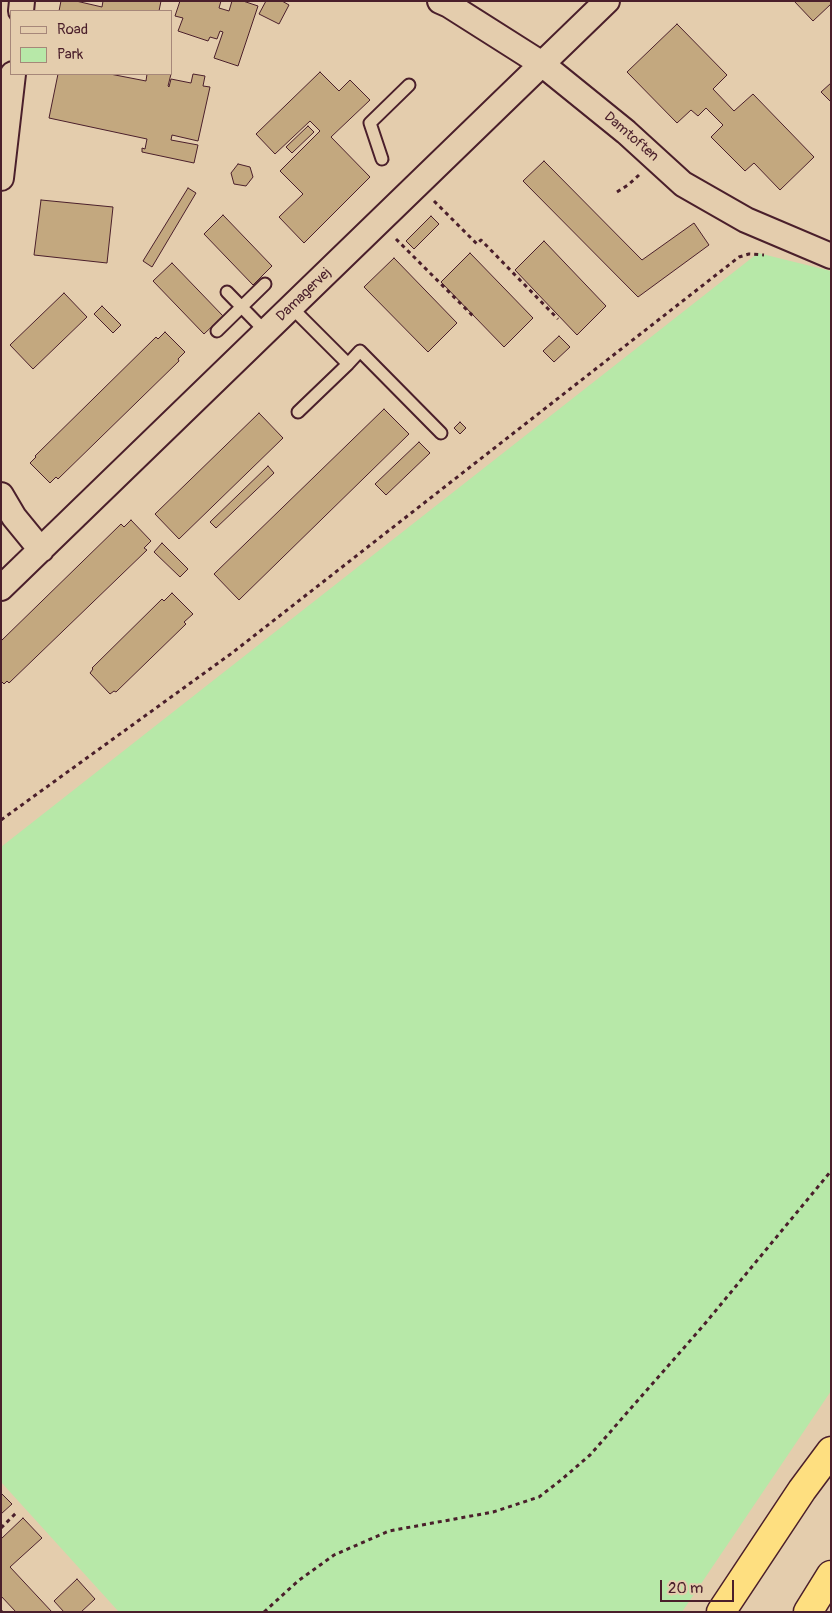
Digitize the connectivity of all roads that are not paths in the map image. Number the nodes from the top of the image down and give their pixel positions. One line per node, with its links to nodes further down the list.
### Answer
1 (440, 1): 3 (street, Damtoften)
2 (607, 1): 3 (street, Damagervej)
3 (542, 64): 8 (street, Damtoften); 12 (street, Damagervej)
4 (14, 75): 7 (street)
5 (409, 85): 6 (lane)
6 (382, 159)
7 (1, 178)
8 (831, 256)
9 (265, 284): 11 (lane)
10 (227, 292): 11 (lane)
11 (242, 307): 13 (lane); 14 (lane)
12 (291, 307): 14 (street, Damagervej); 15 (lane)
13 (217, 331)
14 (266, 332): 19 (street, Damagervej)
15 (348, 364): 16 (lane); 17 (lane)
16 (298, 412)
17 (441, 433)
18 (1, 496): 19 (street)
19 (41, 550): 20 (street, Damagervej)
20 (1, 588)
21 (831, 1451): 23 (highway)
22 (831, 1575): 24 (highway)
23 (722, 1612)
24 (808, 1612)

